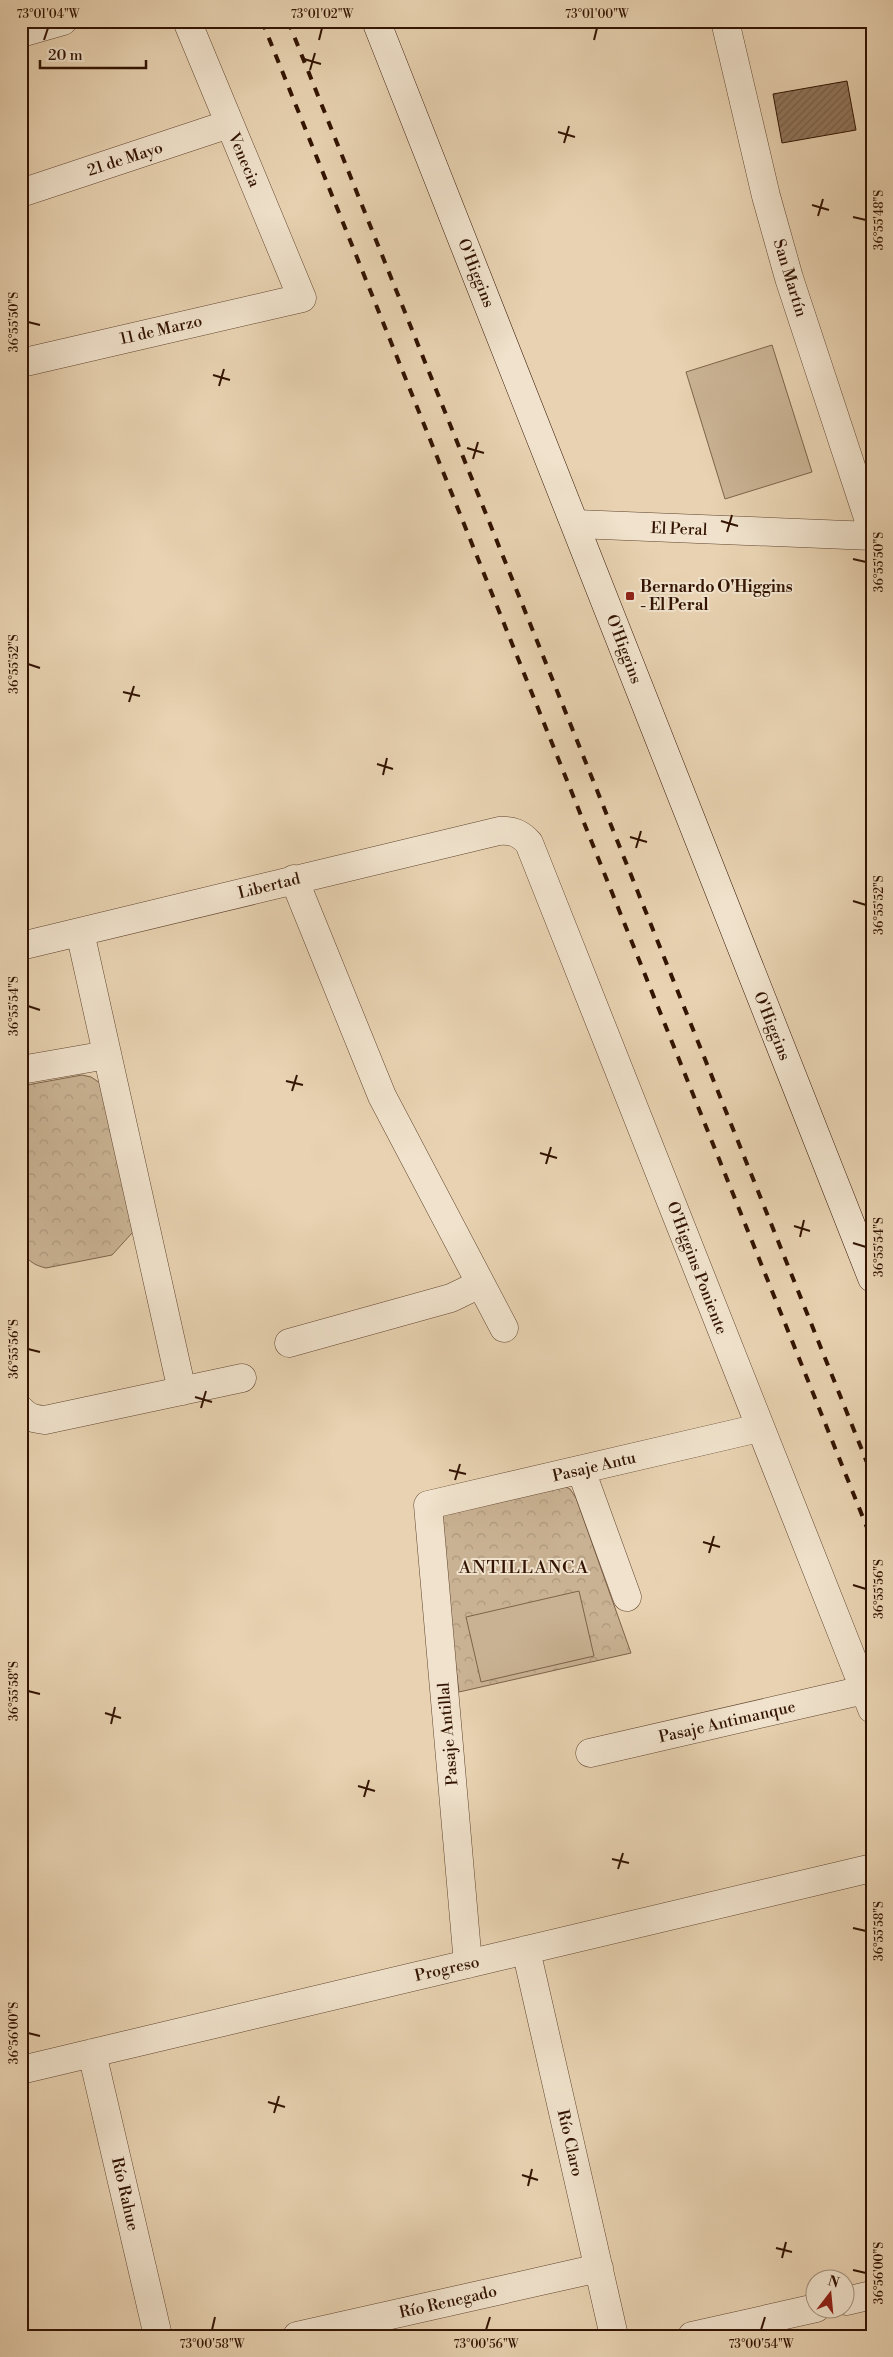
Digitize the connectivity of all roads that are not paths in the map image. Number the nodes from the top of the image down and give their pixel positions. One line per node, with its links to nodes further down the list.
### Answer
1 (63, 21): 5 (street)
2 (187, 21): 6 (street, Venecia)
3 (376, 21): 10 (street, O'Higgins)
4 (725, 21): 11 (street, San Martín)
5 (21, 33)
6 (229, 124): 7 (street, 21 de Mayo); 8 (street, Venecia)
7 (21, 193)
8 (302, 298): 9 (street, 11 de Marzo)
9 (21, 363)
10 (576, 524): 12 (street, El Peral); 19 (street, O'Higgins)
11 (872, 530)
12 (872, 536)
13 (517, 832): 14 (street, Libertad); 26 (street, O'Higgins Poniente)
14 (294, 879): 15 (street, Libertad); 20 (street)
15 (80, 932): 16 (street, Libertad); 17 (street)
16 (21, 946)
17 (106, 1054): 18 (street); 24 (street)
18 (21, 1070)
19 (872, 1278)
20 (480, 1284): 21 (street); 22 (street)
21 (504, 1328)
22 (289, 1344)
23 (242, 1378): 24 (street)
24 (182, 1391): 25 (street)
25 (21, 1410)
26 (759, 1428): 27 (street, Pasaje Antu); 30 (street, O'Higgins Poniente)
27 (581, 1470): 28 (street, Pasaje Antu); 29 (street)
28 (428, 1505): 34 (street, Pasaje Antillal)
29 (627, 1597)
30 (868, 1699): 31 (street, Pasaje Antimanque)
31 (590, 1753)
32 (872, 1868): 33 (street, Progreso)
33 (526, 1950): 34 (street, Progreso); 37 (street, Río Claro)
34 (468, 1964): 35 (street, Progreso)
35 (92, 2053): 36 (street, Progreso); 41 (street, Río Rahue)
36 (21, 2070)
37 (599, 2268): 42 (street, Río Renegado); 43 (street, Río Claro)
38 (872, 2295): 39 (street)
39 (856, 2299)
40 (806, 2310): 44 (street)
41 (158, 2336)
42 (297, 2336)
43 (614, 2336)
44 (692, 2336)

